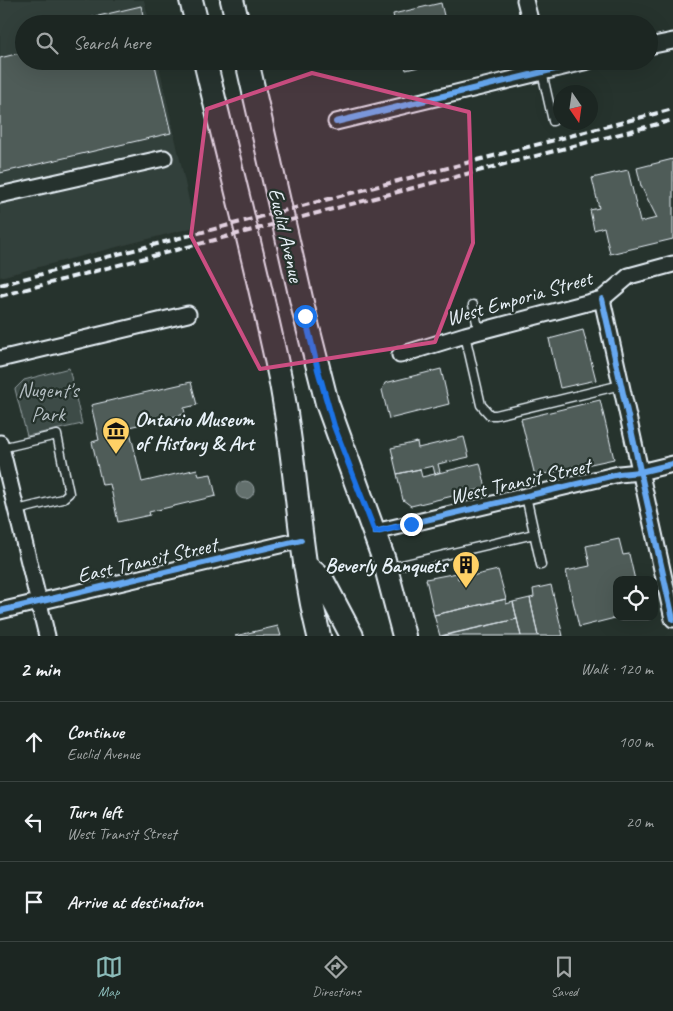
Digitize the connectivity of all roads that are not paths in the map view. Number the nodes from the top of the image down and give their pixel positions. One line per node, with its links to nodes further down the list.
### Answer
1 (191, 0): 4 (main road)
2 (232, 0): 5 (main road)
3 (525, 0): 6 (street)
4 (195, 15)
5 (236, 15)
6 (529, 15)
7 (673, 40): 8 (street)
8 (658, 44)
9 (207, 70): 32 (main road, Euclid Avenue)
10 (248, 70): 30 (main road, Euclid Avenue)
11 (530, 70): 14 (street)
12 (542, 70): 13 (lane)
13 (553, 121)
14 (336, 122)
15 (164, 158): 16 (street)
16 (0, 195)
17 (673, 264): 18 (street, West Emporia Street)
18 (602, 299): 21 (street, West Emporia Street); 24 (street)
19 (473, 305): 21 (lane)
20 (188, 314): 23 (street)
21 (472, 333): 22 (street, West Emporia Street); 24 (lane)
22 (400, 354)
23 (0, 359)
24 (621, 385): 27 (street)
25 (1, 446): 29 (street); 29 (lane)
26 (673, 464): 27 (street, West Transit Street)
27 (640, 472): 28 (street, West Transit Street); 38 (street)
28 (526, 496): 30 (street, West Transit Street); 31 (lane)
29 (17, 510): 36 (street)
30 (375, 532): 35 (main road, Euclid Avenue)
31 (534, 534): 34 (lane); 35 (lane)
32 (301, 540): 33 (main road, Euclid Avenue); 36 (street, East Transit Street)
33 (304, 565): 40 (main road, Euclid Avenue); 41 (main road)
34 (541, 565)
35 (387, 568): 42 (main road, Euclid Avenue)
36 (40, 602): 37 (street, East Transit Street); 39 (street)
37 (0, 611)
38 (673, 619)
39 (47, 636)
40 (319, 636)
41 (352, 636)
42 (404, 636)

